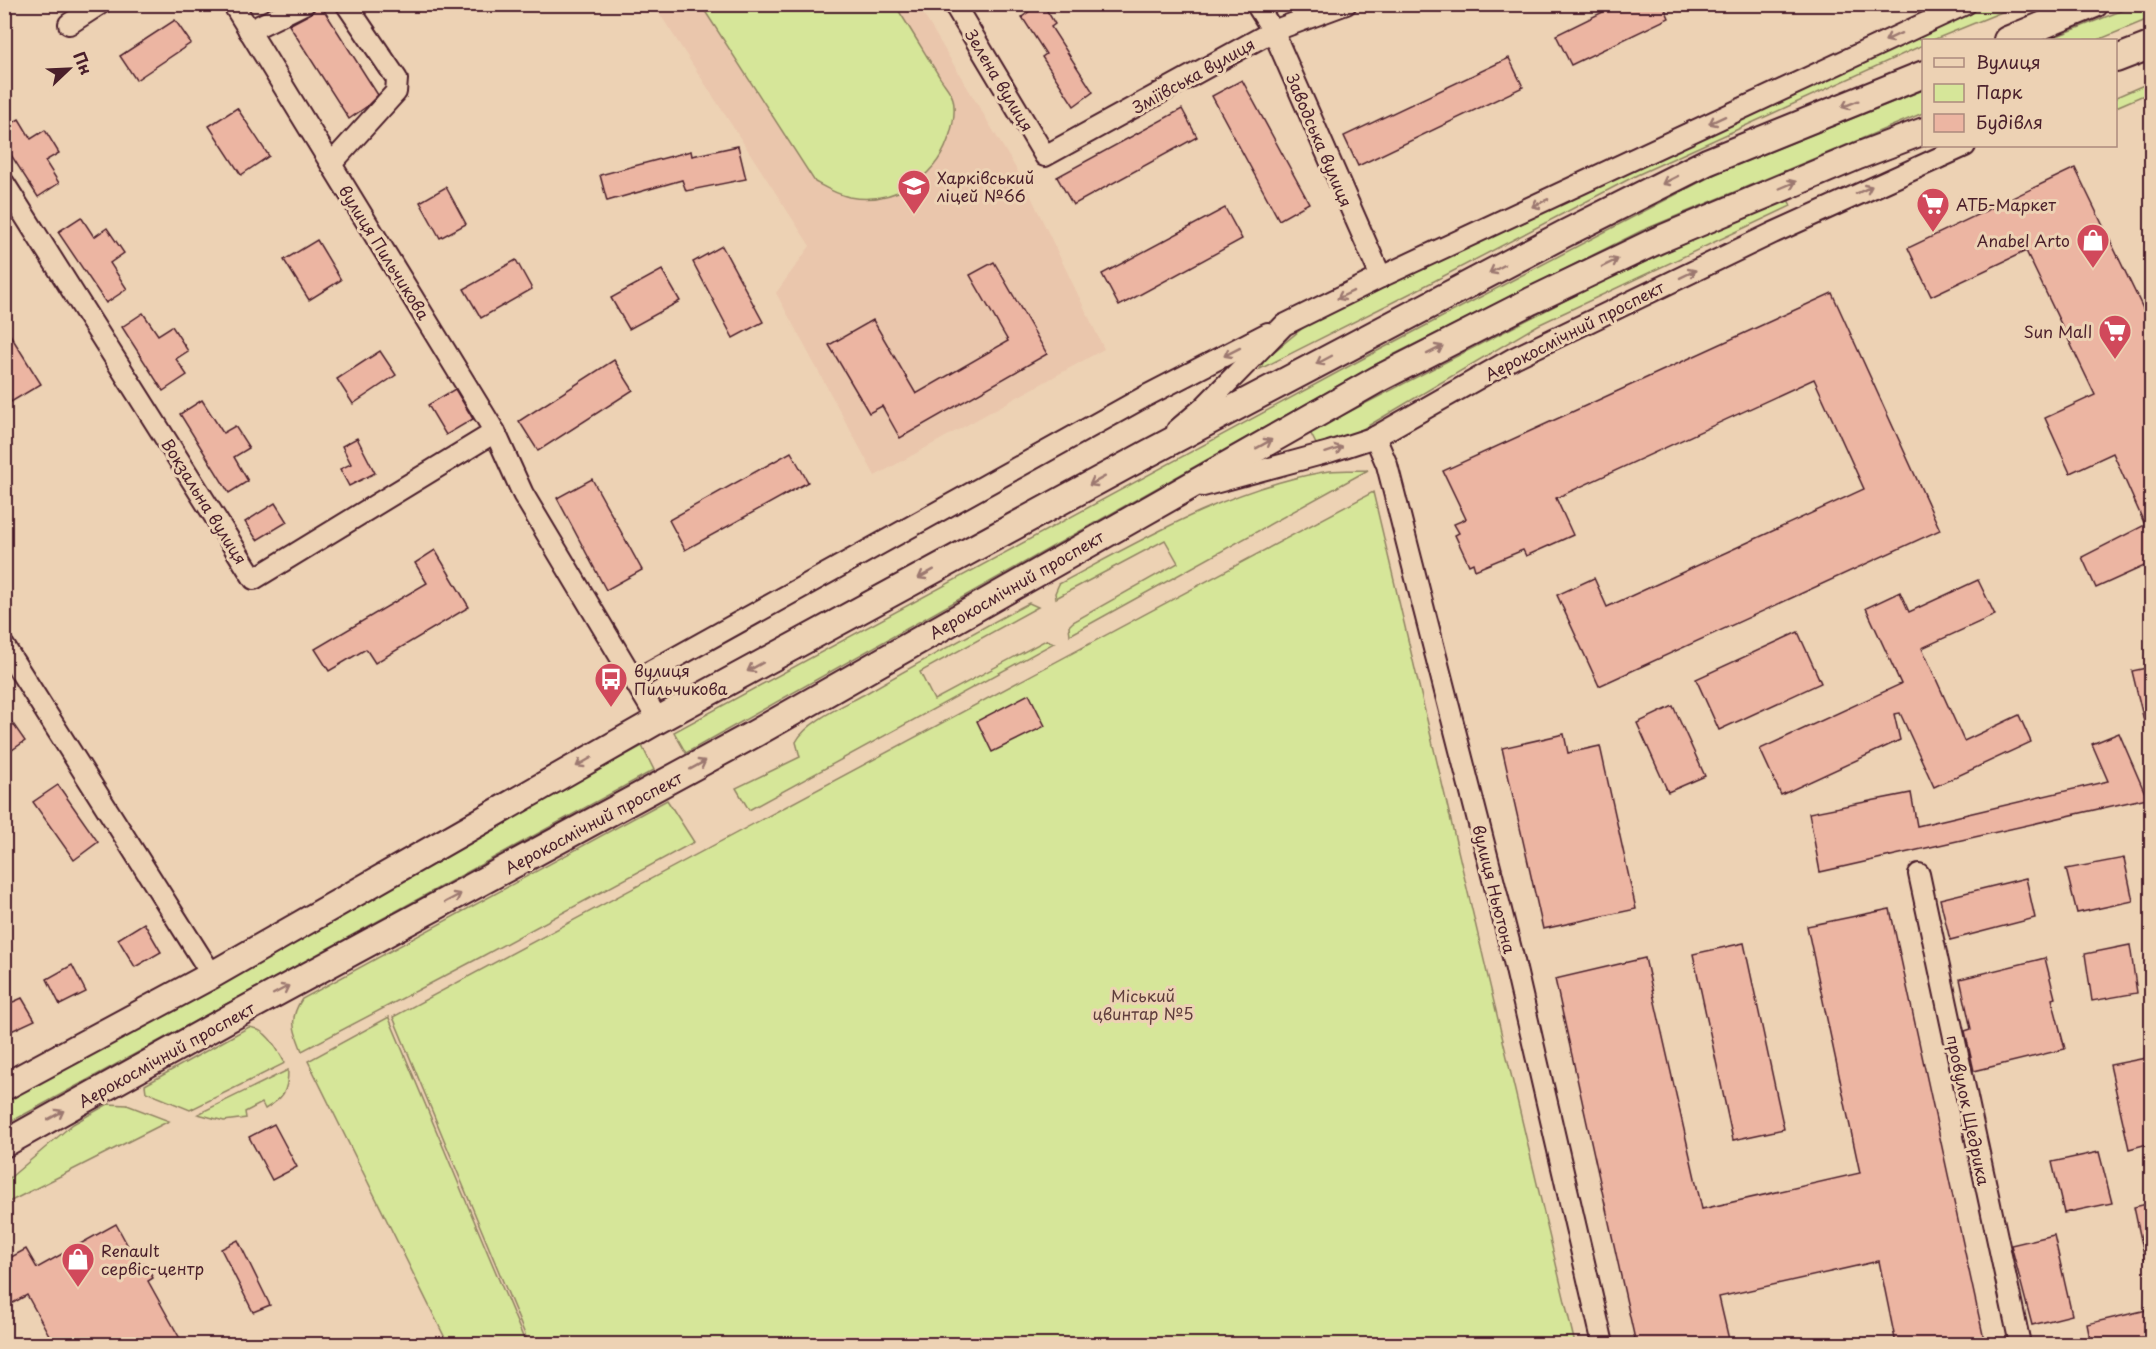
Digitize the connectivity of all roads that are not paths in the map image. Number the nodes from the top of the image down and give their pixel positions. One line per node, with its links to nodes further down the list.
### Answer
1 (100, 4): 10 (street)
2 (233, 4): 11 (street, вулиця Пильчикова)
3 (304, 4): 11 (street)
4 (346, 4): 22 (street)
5 (954, 4): 21 (street, Зелена вулиця)
6 (1256, 4): 12 (street, Заводська вулиця)
7 (1346, 4): 12 (street, Зміївська вулиця)
8 (1966, 4): 24 (street, one-way to 24)
9 (2095, 4): 13 (main road)
10 (69, 24)
11 (249, 31): 22 (street, вулиця Пильчикова)
12 (1273, 32): 21 (street, Зміївська вулиця); 24 (street, Заводська вулиця)
13 (2009, 39)
14 (2151, 45): 16 (main road)
15 (2151, 52): 17 (street)
16 (2117, 58)
17 (2117, 72)
18 (1922, 74): 28 (main road, one-way to 28)
19 (1922, 131): 29 (main road, Аерокосмічний проспект, one-way to 19)
20 (1963, 147): 27 (street, Аерокосмічний проспект, one-way to 20)
21 (1046, 156)
22 (331, 164): 26 (street, вулиця Пильчикова)
23 (4, 183): 26 (street, Вокзальна вулиця)
24 (1381, 277): 25 (street, one-way to 25)
25 (1284, 325): 28 (street); 31 (street, one-way to 31)
26 (495, 432): 31 (street, вулиця Пильчикова)
27 (1375, 437): 29 (street, Аерокосмічний проспект, one-way to 27); 37 (street, вулиця Ньютона)
28 (1149, 453): 32 (main road, one-way to 32)
29 (1176, 493): 36 (main road, Аерокосмічний проспект, one-way to 29)
30 (4, 646): 34 (street)
31 (635, 680): 32 (street, вулиця Пильчикова)
32 (658, 720): 34 (main road, one-way to 34)
33 (1919, 874): 38 (street, провулок Щедрика)
34 (212, 975): 35 (main road)
35 (4, 1087)
36 (4, 1144)
37 (1603, 1344)
38 (2020, 1344)

